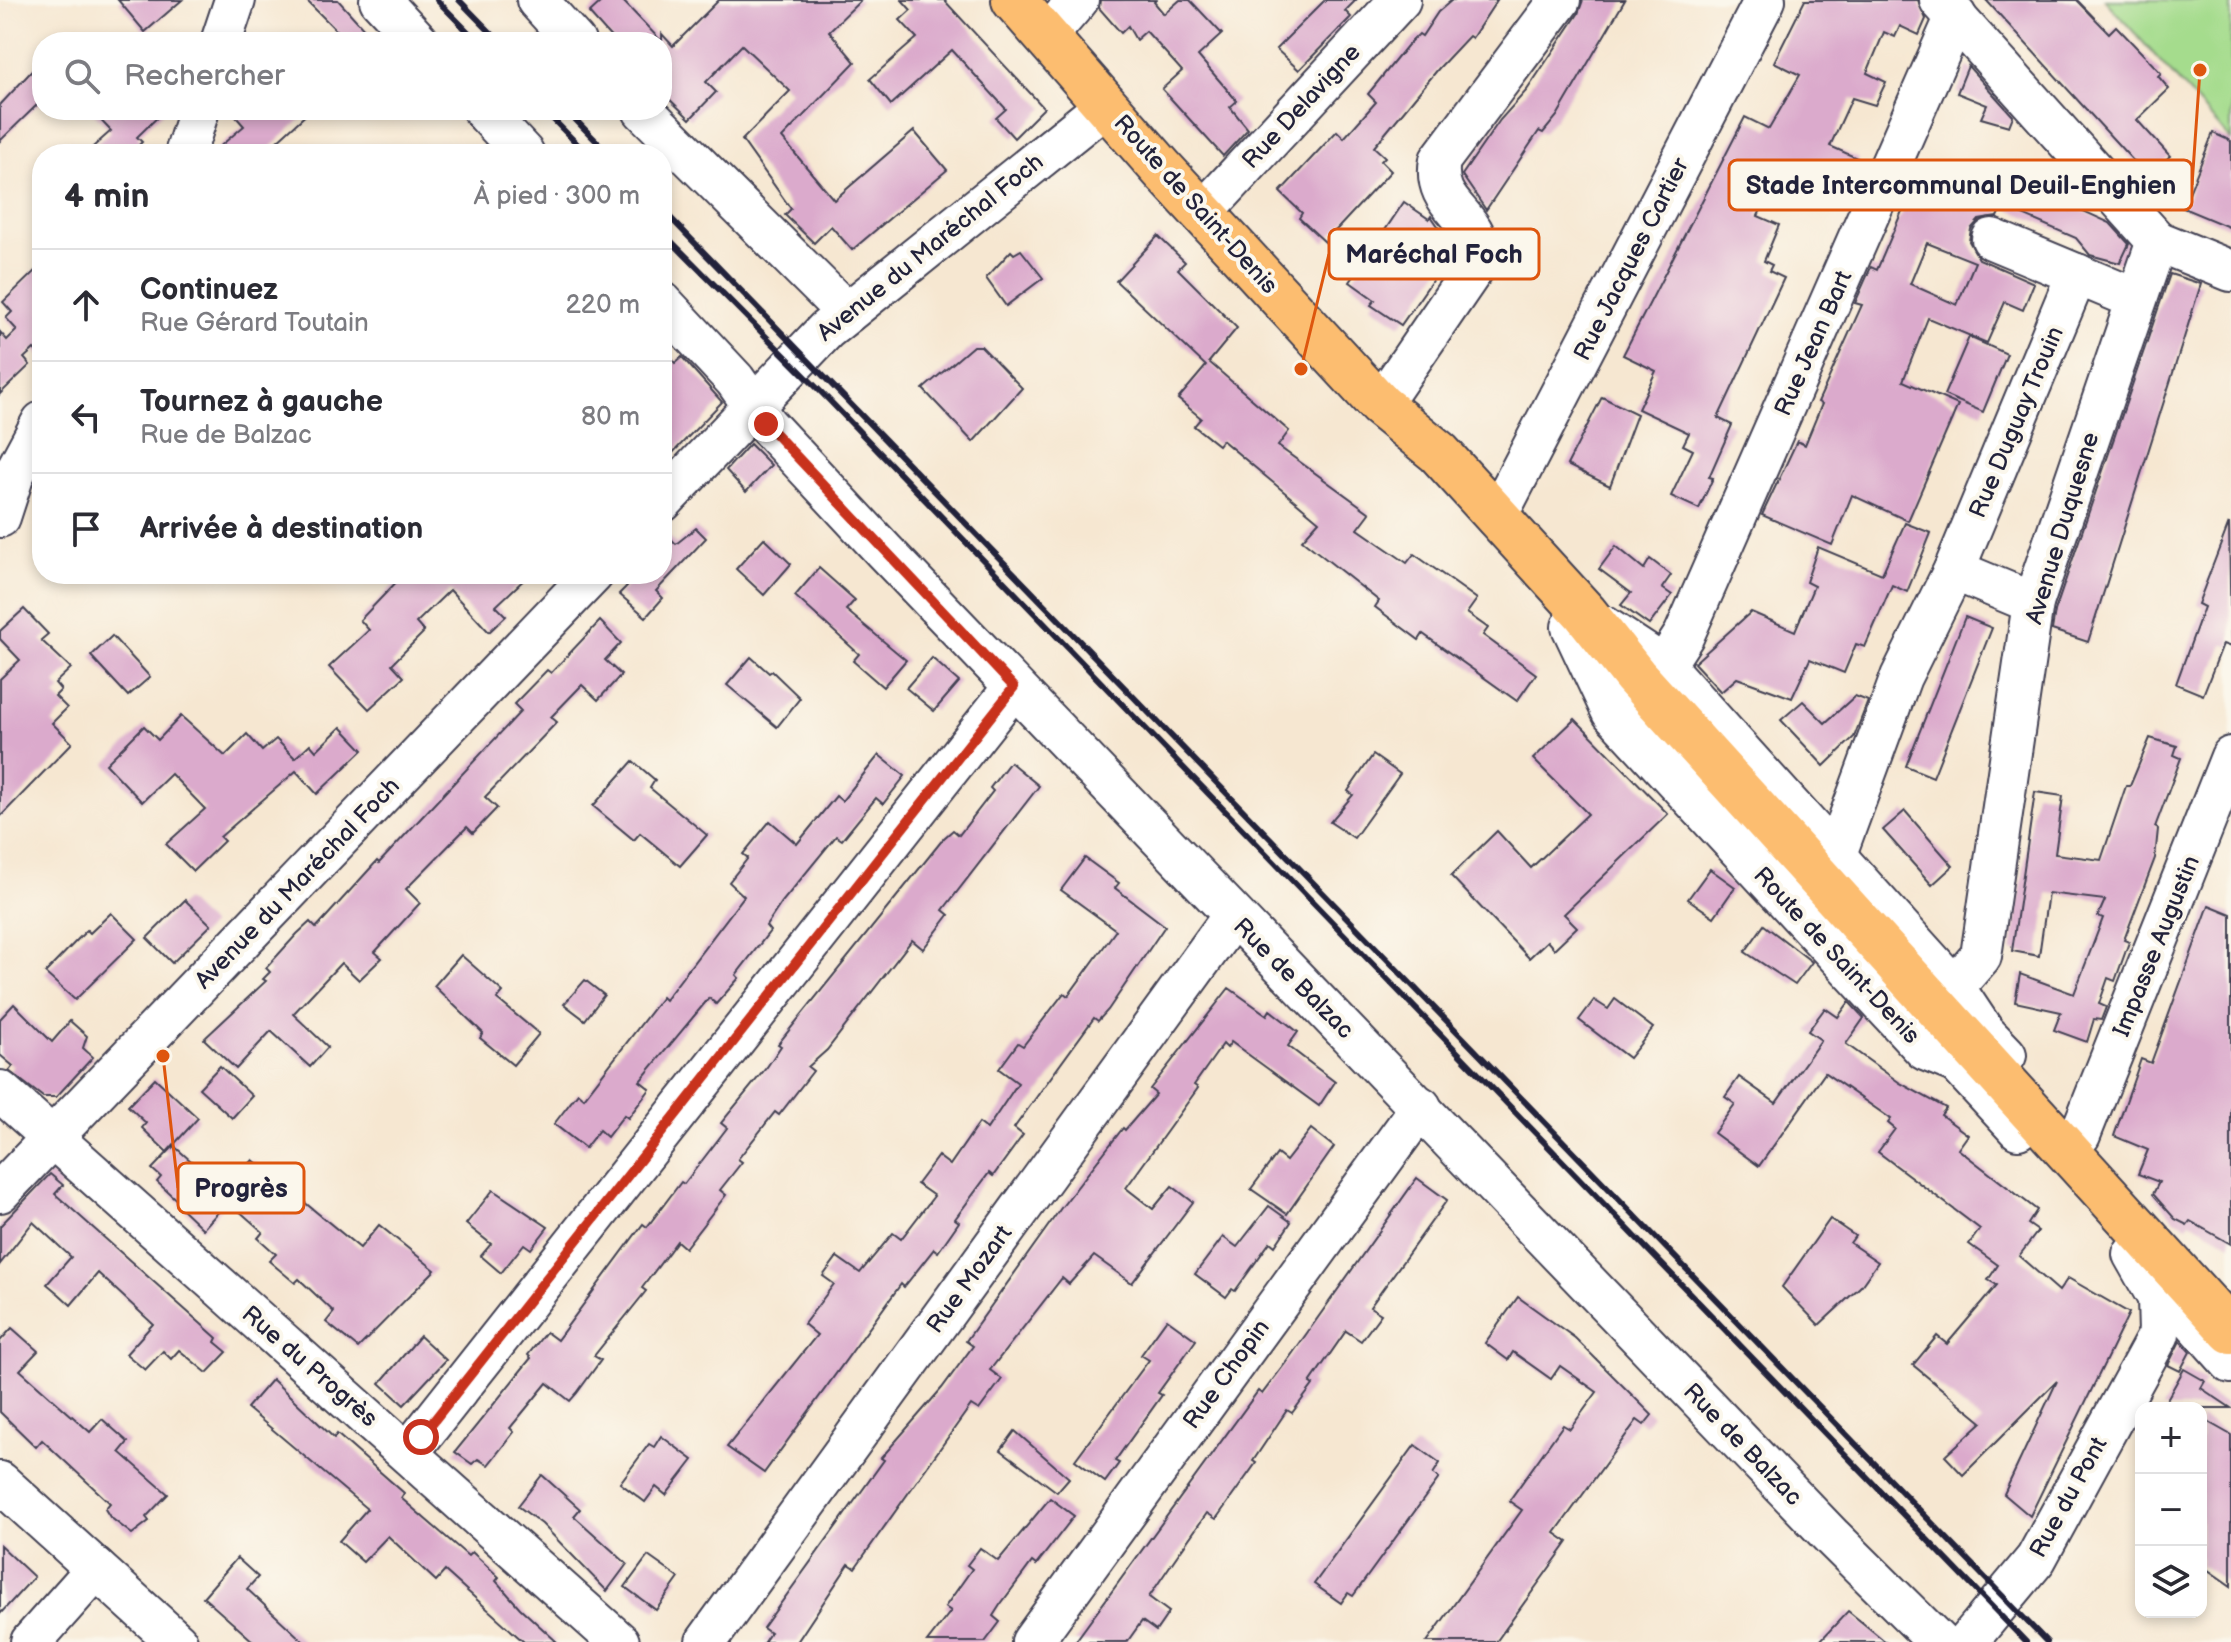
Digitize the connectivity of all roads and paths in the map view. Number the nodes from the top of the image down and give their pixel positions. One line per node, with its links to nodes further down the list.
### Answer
1 (235, 0): 10 (street)
2 (380, 0): 11 (street)
3 (537, 0): 12 (street)
4 (1014, 0): 13 (main road, Route de Saint-Denis)
5 (1078, 0): 13 (street)
6 (1400, 0): 20 (street, Rue Delavigne)
7 (1560, 0): 28 (street)
8 (1765, 0): 34 (street, Rue Jacques Cartier)
9 (1948, 8): 22 (street); 39 (street, Rue Jean Bart)
10 (224, 32)
11 (410, 32)
12 (566, 32)
13 (1047, 36): 14 (main road, Route de Saint-Denis)
14 (1106, 105): 20 (main road, Route de Saint-Denis); 27 (street, Avenue du Maréchal Foch)
15 (196, 120): 18 (street)
16 (492, 120): 19 (street)
17 (653, 120): 27 (street)
18 (188, 144)
19 (515, 144)
20 (1202, 213): 28 (main road, Route de Saint-Denis)
21 (1992, 239): 24 (street)
22 (2157, 241): 23 (street); 25 (street, Avenue Duquesne)
23 (2231, 271)
24 (2077, 274): 25 (street); 35 (street, Rue Duguay Trouin)
25 (2136, 299): 37 (street, Avenue Duquesne)
26 (672, 313): 29 (street, Rue de Balzac)
27 (847, 313): 29 (street, Avenue du Maréchal Foch)
28 (1380, 405): 31 (main road, Route de Saint-Denis)
29 (754, 407): 32 (street, Avenue du Maréchal Foch); 40 (street, Rue de Balzac)
30 (32, 441): 33 (street)
31 (1432, 464): 34 (main road, Route de Saint-Denis); 38 (main road, Route de Saint-Denis)
32 (672, 492)
33 (0, 517)
34 (1496, 518): 38 (main road, Route de Saint-Denis)
35 (1954, 570): 37 (street); 42 (street, Rue Duguay Trouin)
36 (583, 584): 48 (street, Avenue du Maréchal Foch)
37 (2033, 603): 44 (street, Avenue Duquesne)
38 (1578, 620): 39 (main road, Route de Saint-Denis); 50 (street, Route de Saint-Denis)
39 (1650, 671): 42 (street, Route de Saint-Denis); 52 (main road, Route de Saint-Denis)
40 (1014, 687): 43 (street, Rue de Balzac); 54 (street)
41 (2231, 757): 47 (street, Impasse Augustin)
42 (1836, 854): 44 (street, Route de Saint-Denis)
43 (1233, 916): 46 (street, Rue de Balzac); 60 (street, Rue Mozart)
44 (1954, 987): 47 (street, Route de Saint-Denis)
45 (0, 1091): 48 (street, Rue du Progrès)
46 (1421, 1107): 61 (street, Rue Chopin); 62 (street, Rue de Balzac)
47 (2080, 1135): 51 (street, Route de Saint-Denis)
48 (51, 1138): 49 (street, Avenue du Maréchal Foch); 54 (street, Rue du Progrès)
49 (0, 1192)
50 (2133, 1254): 53 (street, Route de Saint-Denis); 63 (street, Rue du Pont)
51 (2231, 1299)
52 (2231, 1331)
53 (2231, 1363)
54 (408, 1453): 59 (street, Rue du Progrès)
55 (0, 1482): 56 (street)
56 (96, 1569): 57 (street); 58 (street)
57 (31, 1642)
58 (177, 1642)
59 (619, 1642)
60 (706, 1642)
61 (1032, 1642)
62 (1938, 1642)
63 (1967, 1642)

